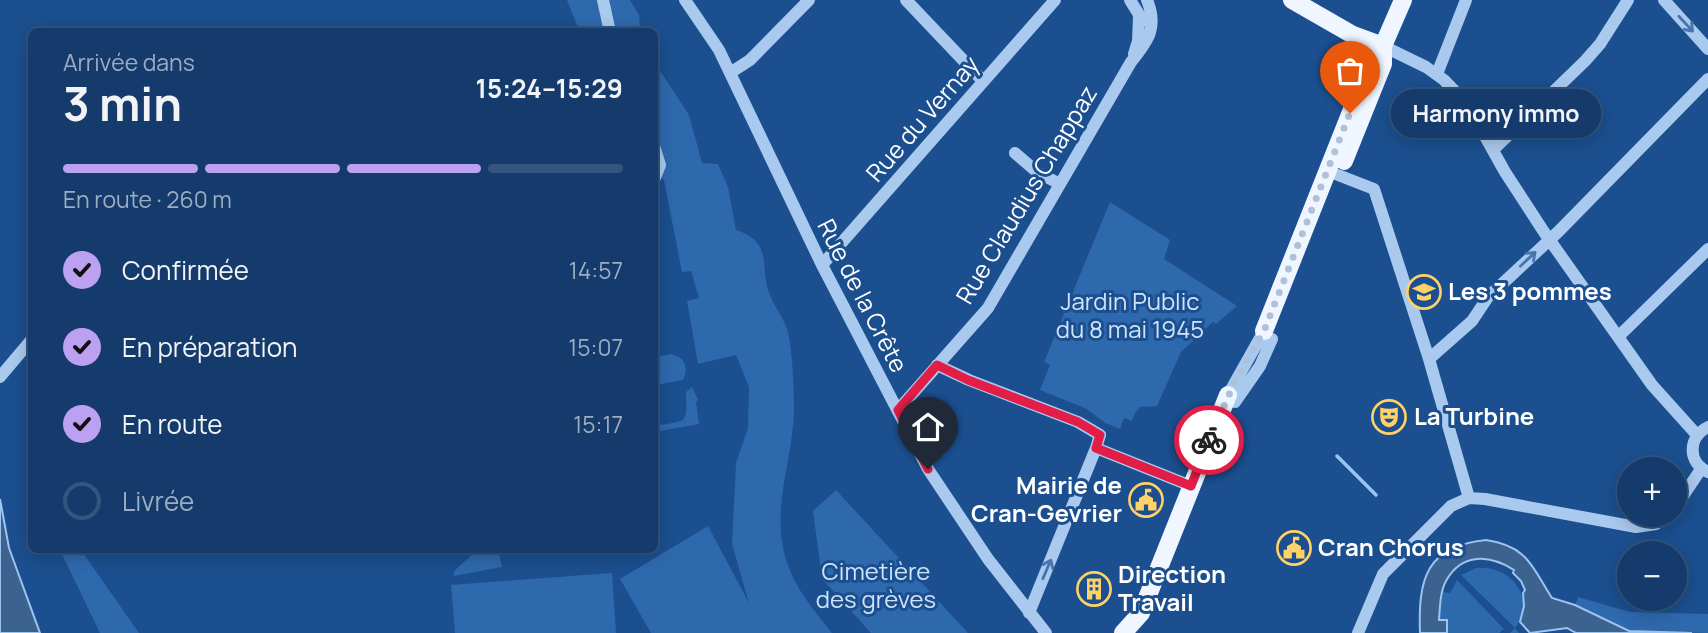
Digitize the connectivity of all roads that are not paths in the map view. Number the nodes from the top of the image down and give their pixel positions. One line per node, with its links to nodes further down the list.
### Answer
1 (603, 0): 14 (street)
2 (685, 0): 19 (street, Rue de la Crête)
3 (809, 0): 19 (street)
4 (906, 0): 22 (street)
5 (1130, 0): 13 (street)
6 (1147, 0): 15 (street)
7 (1292, 0): 16 (main road)
8 (1403, 0): 16 (main road)
9 (1466, 0): 20 (street)
10 (1628, 0): 23 (street)
11 (1664, 0): 17 (street, one-way to 17)
12 (1046, 3): 22 (street, Rue du Vernay)
13 (1139, 16): 15 (street); 18 (street, Rue Claudius Chappaz)
14 (609, 28)
15 (1152, 30): 18 (street, Rue Claudius Chappaz)
16 (1383, 47): 20 (street); 25 (main road); 30 (main road)
17 (1708, 49)
18 (1131, 62): 26 (street, Rue Claudius Chappaz)
19 (730, 73): 29 (street, Rue de la Crête)
20 (1437, 75): 23 (street)
21 (1708, 79): 27 (street)
22 (983, 82): 29 (street, Rue du Vernay)
23 (1493, 150): 27 (street)
24 (1015, 153): 26 (street)
25 (1338, 175): 30 (main road); 34 (street)
26 (1059, 184): 35 (street, Rue Claudius Chappaz)
27 (1549, 240): 31 (street); 34 (street, one-way to 27)
28 (1708, 249): 31 (street)
29 (822, 265): 39 (street, Rue de la Crête)
30 (1268, 335): 38 (street)
31 (1618, 337): 41 (street)
32 (28, 343): 33 (street)
33 (16, 356): 36 (street); 37 (street)
34 (1429, 359): 46 (street)
35 (937, 365): 39 (street, Rue Claudius Chappaz); 42 (street)
36 (0, 367)
37 (0, 377)
38 (1231, 398): 44 (main road); 52 (main road)
39 (898, 410): 48 (street, Rue de la Crête)
40 (1708, 427): 41 (street)
41 (1697, 435): 43 (street)
42 (1096, 448): 44 (street); 48 (street, one-way to 42)
43 (1705, 470): 45 (street)
44 (1191, 486): 51 (main road)
45 (1687, 493)
46 (1469, 498): 47 (street); 53 (street)
47 (1617, 523)
48 (1029, 613): 49 (street, Rue de la Crête)
49 (1046, 633)
50 (1117, 633): 51 (main road)
51 (1125, 633)
52 (1145, 633)
53 (1358, 633)

